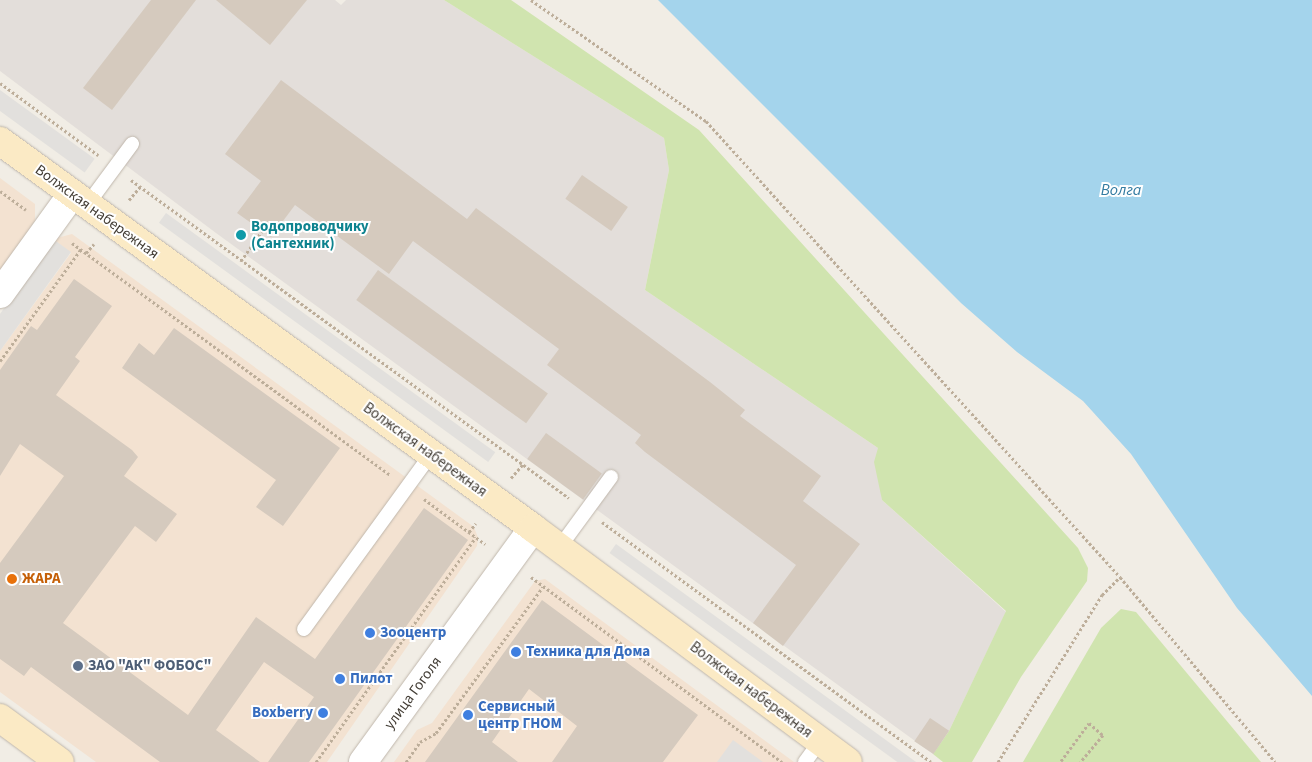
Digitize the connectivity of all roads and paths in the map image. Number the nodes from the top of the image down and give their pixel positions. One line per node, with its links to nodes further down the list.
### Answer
1 (531, 0): 18 (path)
2 (0, 83): 5 (path)
3 (0, 141): 6 (street, Волжская набережная)
4 (132, 144): 5 (lane)
5 (114, 168): 6 (lane); 9 (path)
6 (79, 200): 10 (street); 12 (street, Волжская набережная)
7 (262, 231): 9 (path)
8 (81, 249): 11 (path)
9 (240, 262): 14 (path)
10 (0, 294)
11 (0, 361)
12 (431, 454): 15 (street, Волжская набережная); 20 (lane)
13 (611, 477): 14 (lane)
14 (586, 511): 17 (lane); 28 (path)
15 (534, 528): 17 (street, Волжская набережная); 25 (street, улица Гоголя)
16 (476, 537): 24 (path)
17 (559, 548): 22 (street, Волжская набережная)
18 (1120, 577): 29 (path); 32 (path)
19 (544, 587): 26 (path)
20 (304, 629)
21 (0, 718): 23 (street)
22 (812, 752): 27 (street, Волжская набережная)
23 (60, 762)
24 (316, 762)
25 (363, 762)
26 (406, 762)
27 (848, 762)
28 (930, 762)
29 (998, 762)
30 (1061, 762): 31 (path)
31 (1080, 762)
32 (1275, 762)

